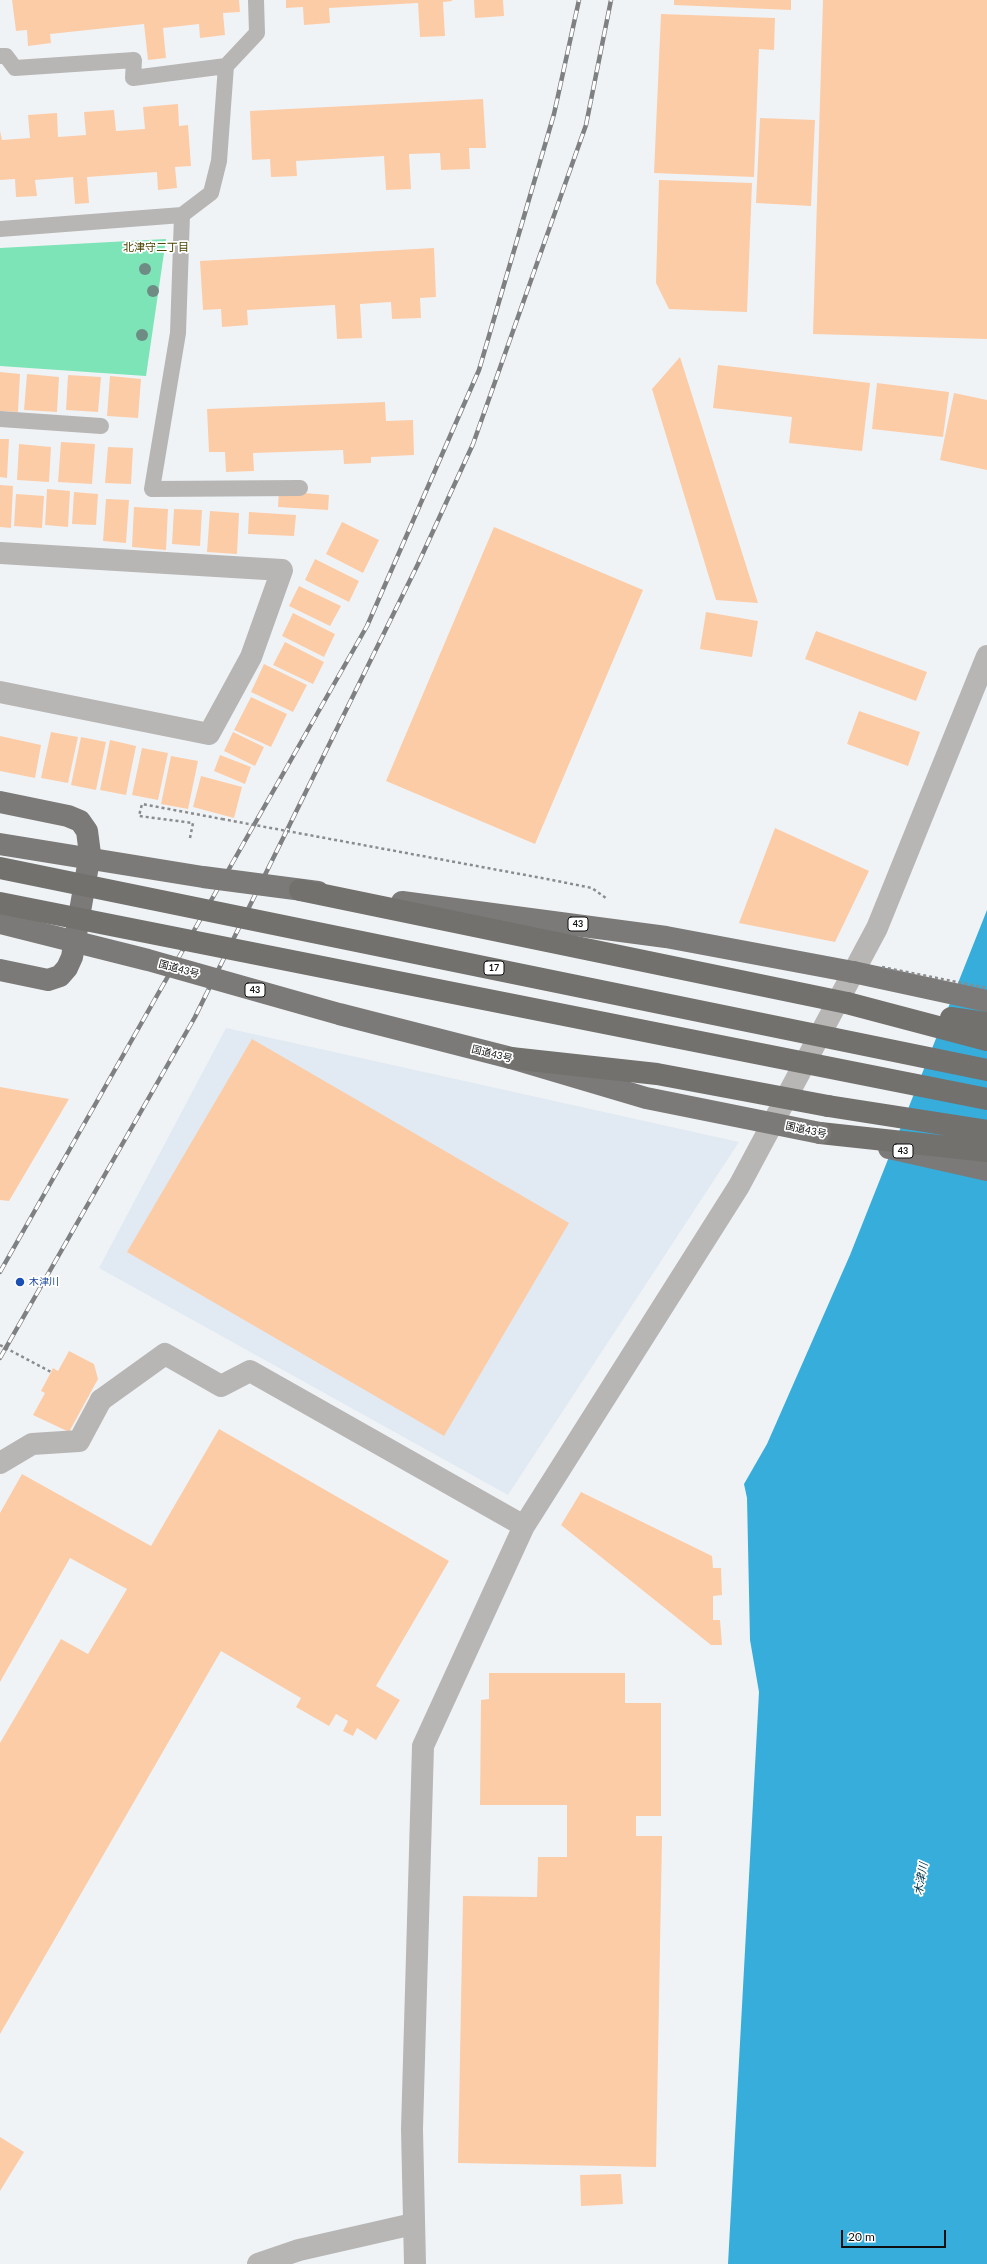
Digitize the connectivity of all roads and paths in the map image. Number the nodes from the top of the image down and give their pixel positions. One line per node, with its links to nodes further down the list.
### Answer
1 (256, 0): 3 (lane)
2 (0, 56): 3 (lane)
3 (226, 66): 4 (lane)
4 (182, 215): 5 (lane); 8 (lane)
5 (0, 229)
6 (0, 419): 7 (lane)
7 (101, 426)
8 (300, 488)
9 (0, 553): 11 (street)
10 (987, 656): 35 (street)
11 (0, 692)
12 (0, 802): 20 (highway)
13 (222, 819): 14 (path)
14 (190, 838)
15 (0, 844): 17 (highway, 43, bridge)
16 (0, 868): 26 (highway, 17, bridge)
17 (300, 890): 21 (highway, 43, bridge); 22 (highway, bridge)
18 (0, 903): 27 (highway, bridge)
19 (0, 923): 25 (highway, 国道43号 / 43, bridge)
20 (0, 970)
21 (987, 1001)
22 (847, 1003): 23 (highway); 24 (highway)
23 (987, 1023)
24 (987, 1040)
25 (511, 1058): 28 (highway, bridge); 29 (highway, 国道43号 / 43, bridge)
26 (987, 1070)
27 (987, 1099)
28 (987, 1131)
29 (820, 1133): 30 (highway); 31 (highway, 国道43号 / 43)
30 (987, 1151)
31 (987, 1170)
32 (0, 1345): 33 (path)
33 (51, 1372)
34 (0, 1463): 35 (street)
35 (524, 1526): 36 (street)
36 (413, 2224): 37 (street); 38 (street)
37 (258, 2264)
38 (415, 2264)

